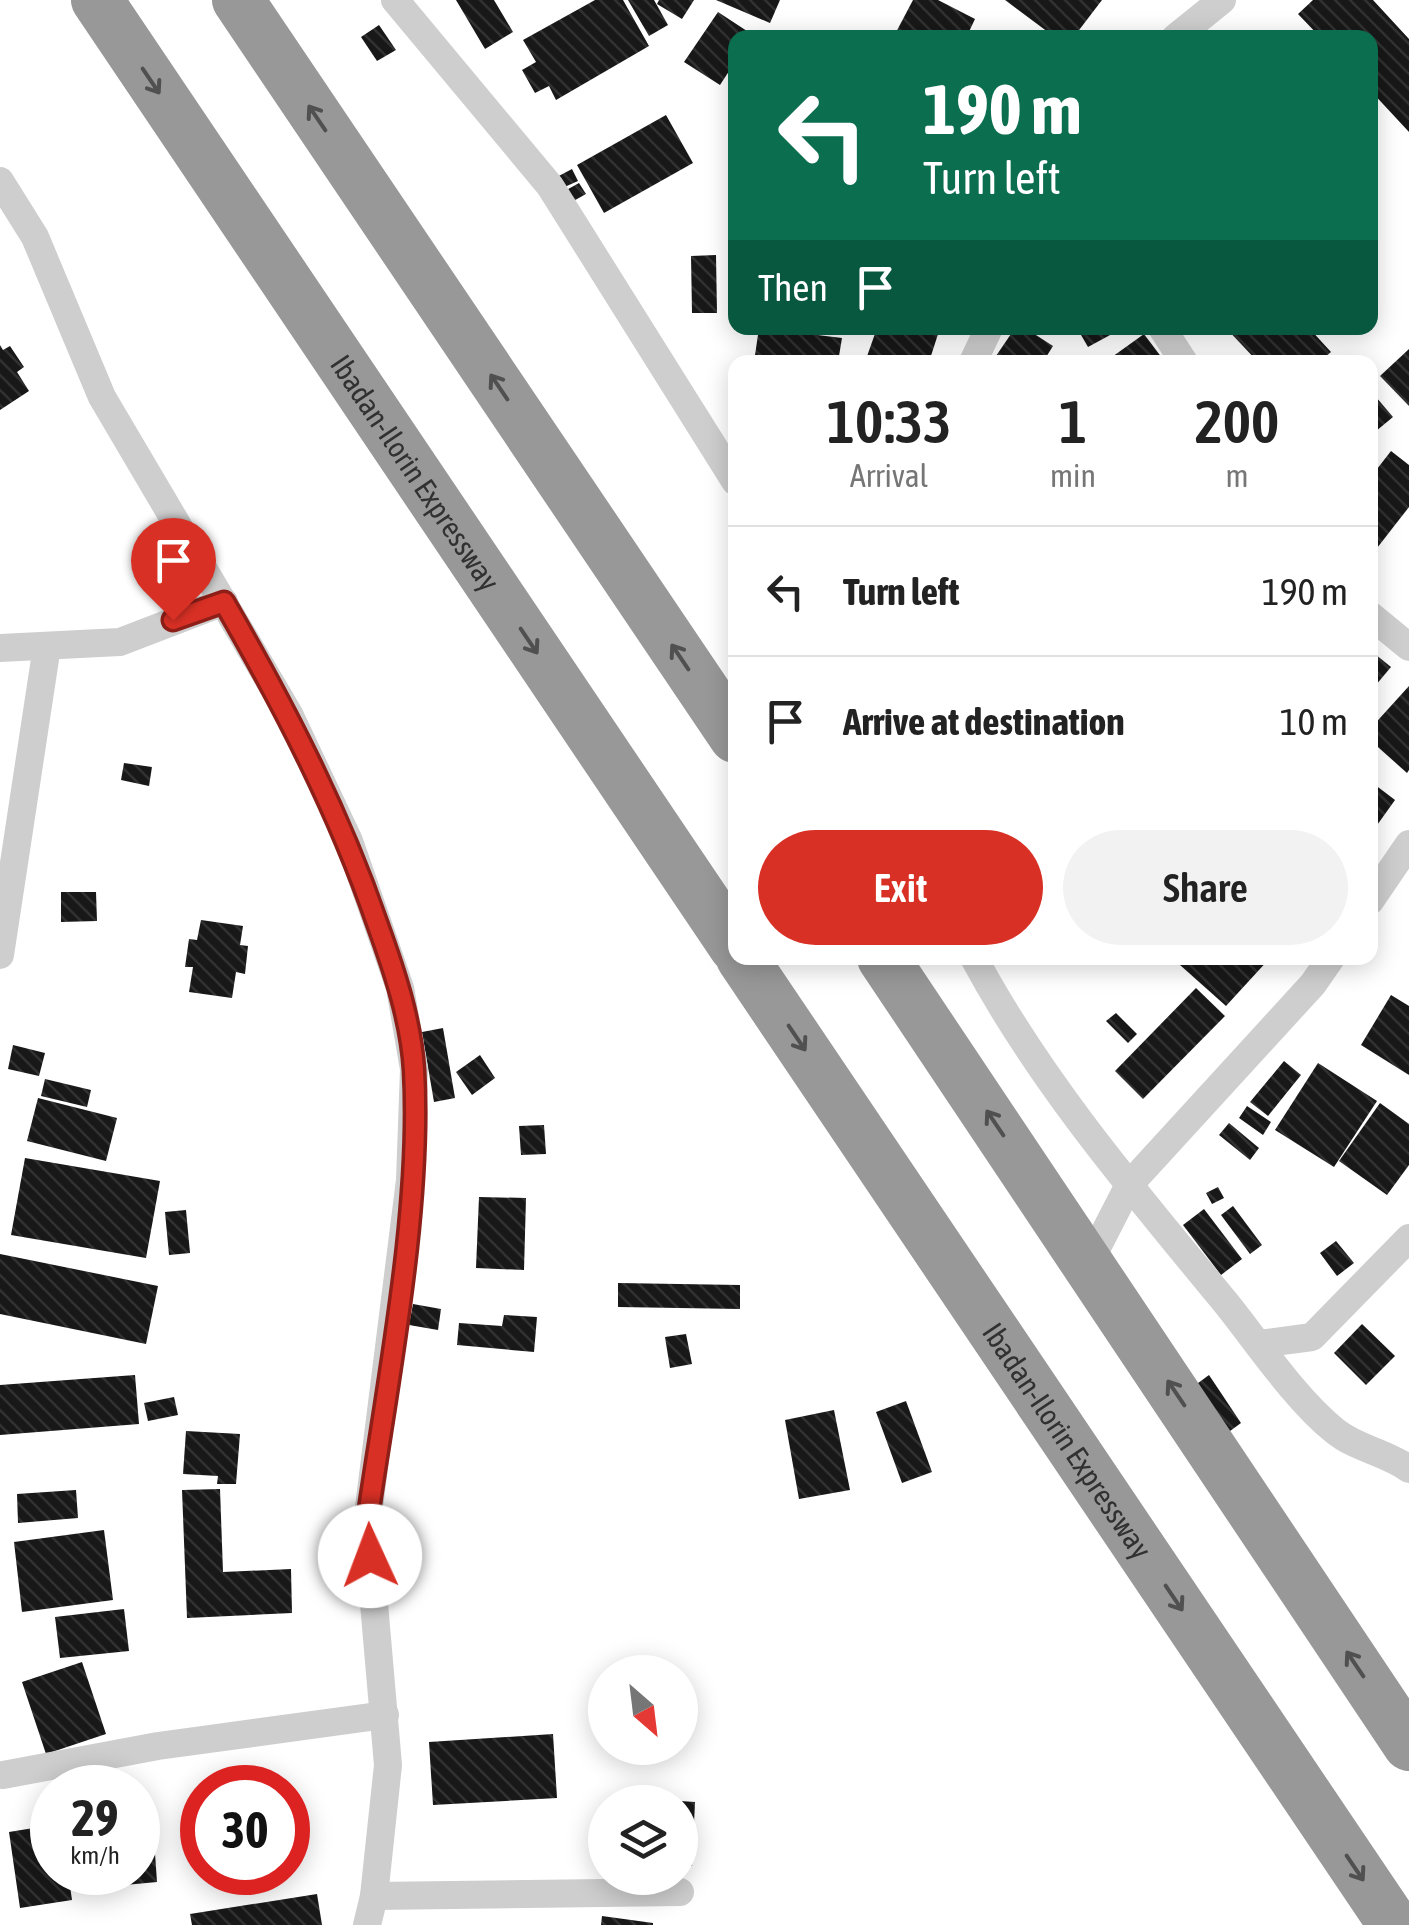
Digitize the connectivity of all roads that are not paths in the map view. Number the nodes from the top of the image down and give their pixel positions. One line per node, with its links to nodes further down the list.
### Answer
1 (97, 0): 16 (highway, Ibadan-Ilorin Expressway, one-way to 16)
2 (238, 0): 13 (highway, one-way to 2)
3 (395, 0): 7 (street)
4 (1222, 0): 5 (street)
5 (1185, 30)
6 (0, 182): 8 (street)
7 (728, 470)
8 (224, 602): 10 (street); 27 (street)
9 (1378, 622): 11 (street)
10 (47, 646): 12 (street); 17 (street)
11 (1409, 647)
12 (0, 648)
13 (728, 728)
14 (1409, 844): 15 (street)
15 (1378, 889)
16 (728, 937)
17 (0, 956)
18 (747, 965): 33 (highway, Ibadan-Ilorin Expressway, one-way to 33)
19 (888, 965): 24 (highway, one-way to 19)
20 (978, 965): 22 (street)
21 (1326, 965): 22 (street)
22 (1130, 1185): 24 (street); 25 (street)
23 (1409, 1238): 25 (street)
24 (1089, 1262): 28 (highway, one-way to 24)
25 (1259, 1344): 26 (street)
26 (1409, 1469)
27 (385, 1715): 29 (street); 31 (street)
28 (1409, 1746)
29 (1, 1777)
30 (588, 1893): 31 (street)
31 (374, 1896): 32 (street)
32 (367, 1925)
33 (1394, 1925)

